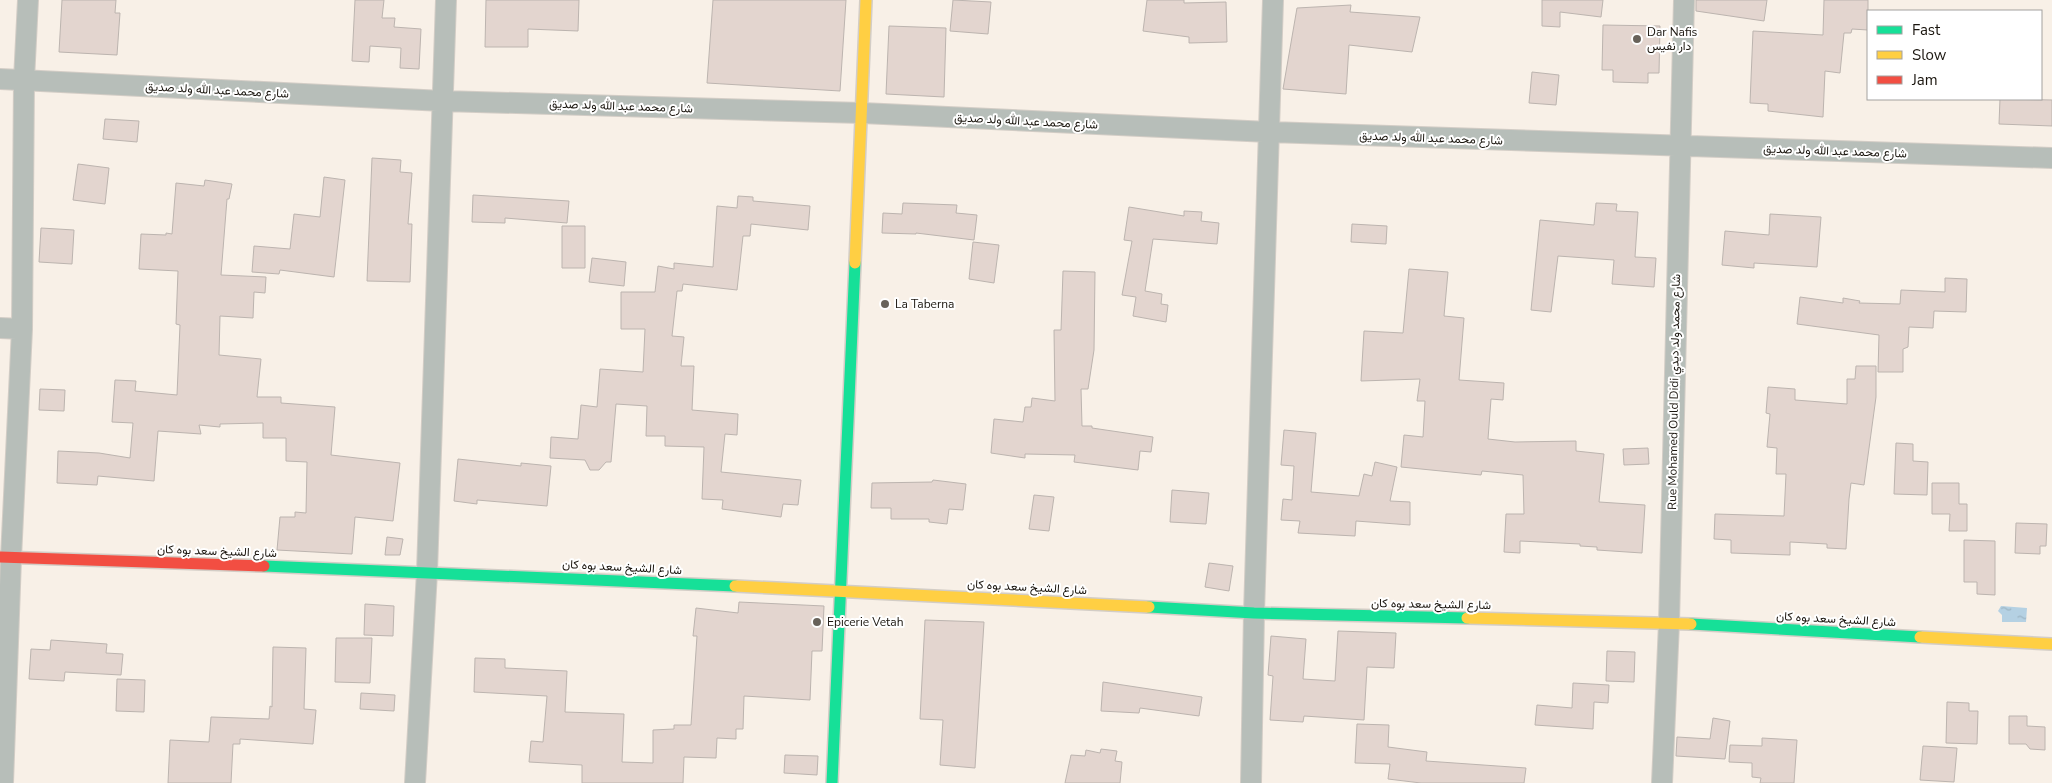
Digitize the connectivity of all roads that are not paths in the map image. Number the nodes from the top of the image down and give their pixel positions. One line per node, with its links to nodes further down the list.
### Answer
1 (28, 0): 7 (street)
2 (446, 0): 8 (street)
3 (866, 0): 9 (street)
4 (1273, 0): 10 (street)
5 (1684, 0): 11 (street, Rue Mohamed Ould Didi شارع محمد ولد ديدي)
6 (0, 79): 7 (street, شارع محمد عبد الله ولد صديق)
7 (24, 80): 8 (street, شارع محمد عبد الله ولد صديق); 14 (street)
8 (443, 101): 9 (street, شارع محمد عبد الله ولد صديق); 16 (street)
9 (862, 113): 10 (street, شارع محمد عبد الله ولد صديق); 17 (street)
10 (1268, 132): 11 (street, شارع محمد عبد الله ولد صديق); 18 (street)
11 (1679, 146): 12 (street, شارع محمد عبد الله ولد صديق); 19 (street, Rue Mohamed Ould Didi شارع محمد ولد ديدي)
12 (2052, 158)
13 (0, 328): 14 (street)
14 (22, 329): 15 (street)
15 (5, 557): 16 (street, شارع الشيخ سعد بوه كان); 21 (street)
16 (427, 572): 17 (street, شارع الشيخ سعد بوه كان); 22 (street)
17 (842, 591): 18 (street, شارع الشيخ سعد بوه كان); 23 (street)
18 (1254, 613): 19 (street, شارع الشيخ سعد بوه كان); 24 (street)
19 (1670, 623): 20 (street, شارع الشيخ سعد بوه كان); 25 (street, Rue Mohamed Ould Didi شارع محمد ولد ديدي)
20 (2052, 644)
21 (3, 783)
22 (415, 783)
23 (832, 783)
24 (1251, 783)
25 (1662, 783)

